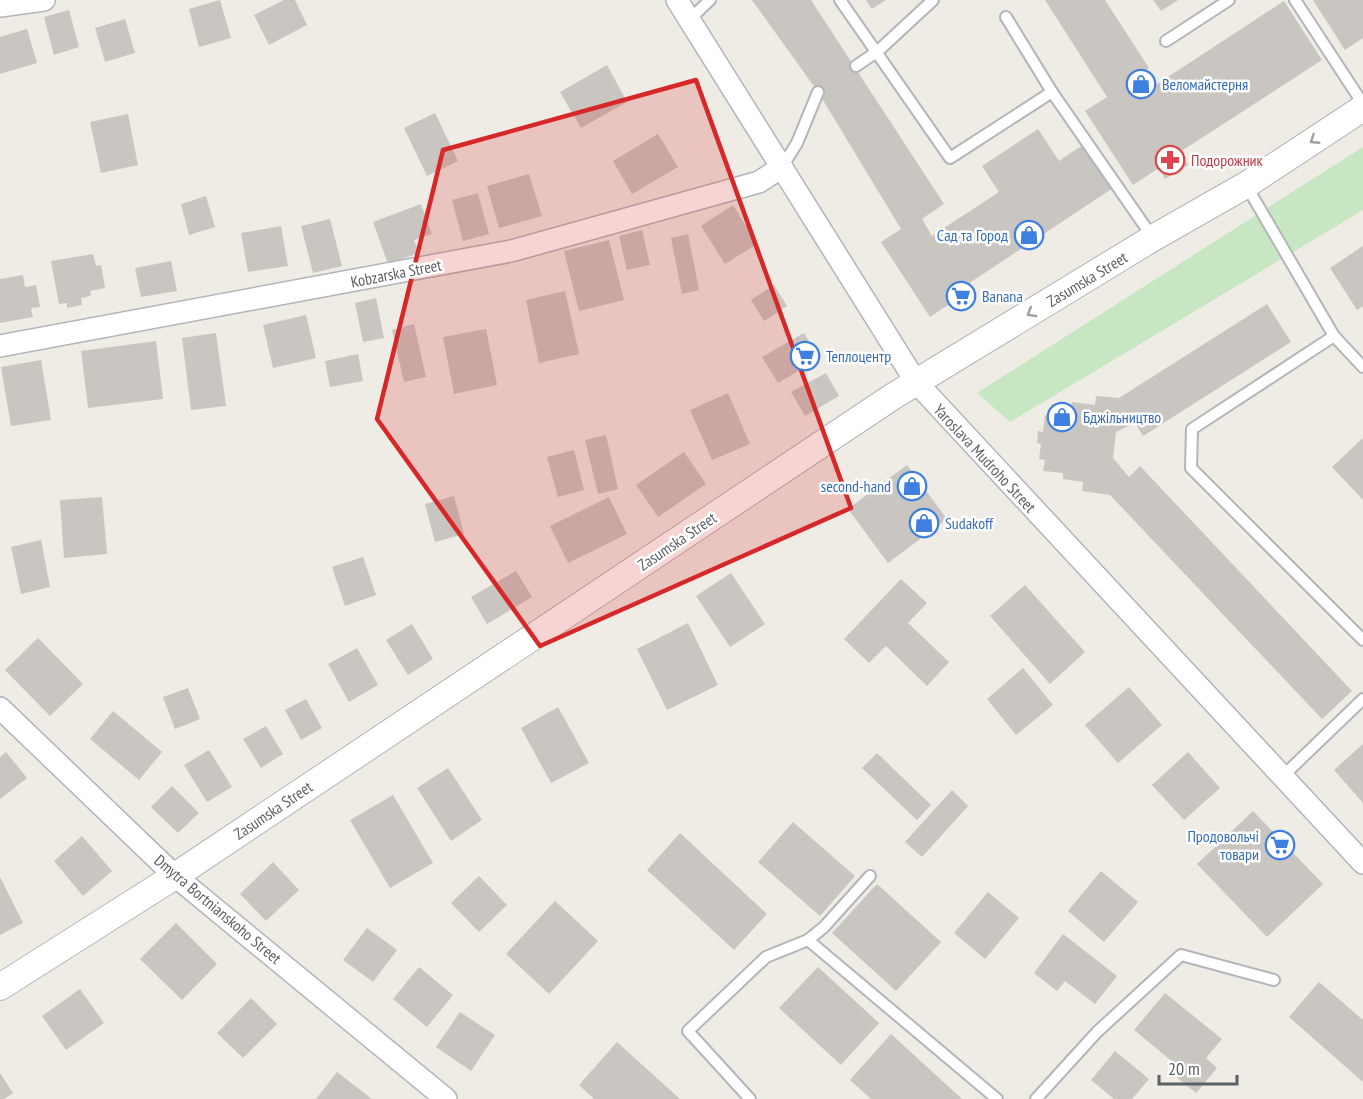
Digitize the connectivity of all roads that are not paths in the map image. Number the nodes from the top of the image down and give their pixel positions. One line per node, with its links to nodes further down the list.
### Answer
1 (44, 0): 8 (street)
2 (677, 0): 10 (street, Yaroslava Mudroho Street)
3 (710, 0): 10 (lane)
4 (840, 0): 12 (lane)
5 (933, 0): 12 (lane)
6 (1228, 0): 11 (lane)
7 (1295, 0): 16 (lane)
8 (0, 6)
9 (1006, 17): 15 (lane)
10 (690, 19): 17 (street, Yaroslava Mudroho Street)
11 (1166, 41)
12 (878, 51): 13 (lane); 15 (lane)
13 (856, 66)
14 (818, 92): 17 (lane)
15 (1052, 92): 19 (lane)
16 (1363, 106): 18 (street, Zasumska Street, one-way to 18)
17 (782, 167): 21 (street, Kobzarska Street); 23 (street, Yaroslava Mudroho Street)
18 (1246, 185): 19 (street, Zasumska Street); 20 (lane)
19 (1153, 238): 23 (street, Zasumska Street, one-way to 23)
20 (1334, 336): 22 (lane); 24 (lane)
21 (0, 346)
22 (1363, 367)
23 (916, 382): 27 (street, Yaroslava Mudroho Street); 29 (street, Zasumska Street)
24 (1363, 640)
25 (1363, 699): 27 (lane)
26 (0, 708): 29 (street, Dmytra Bortnianskoho Street)
27 (1282, 777): 28 (street, Yaroslava Mudroho Street)
28 (1363, 863)
29 (175, 876): 33 (street, Zasumska Street); 34 (street, Dmytra Bortnianskoho Street)
30 (870, 876): 31 (lane)
31 (808, 940): 35 (lane); 36 (lane)
32 (1274, 980): 37 (lane)
33 (0, 987)
34 (446, 1099)
35 (750, 1099)
36 (997, 1099)
37 (1036, 1099)

